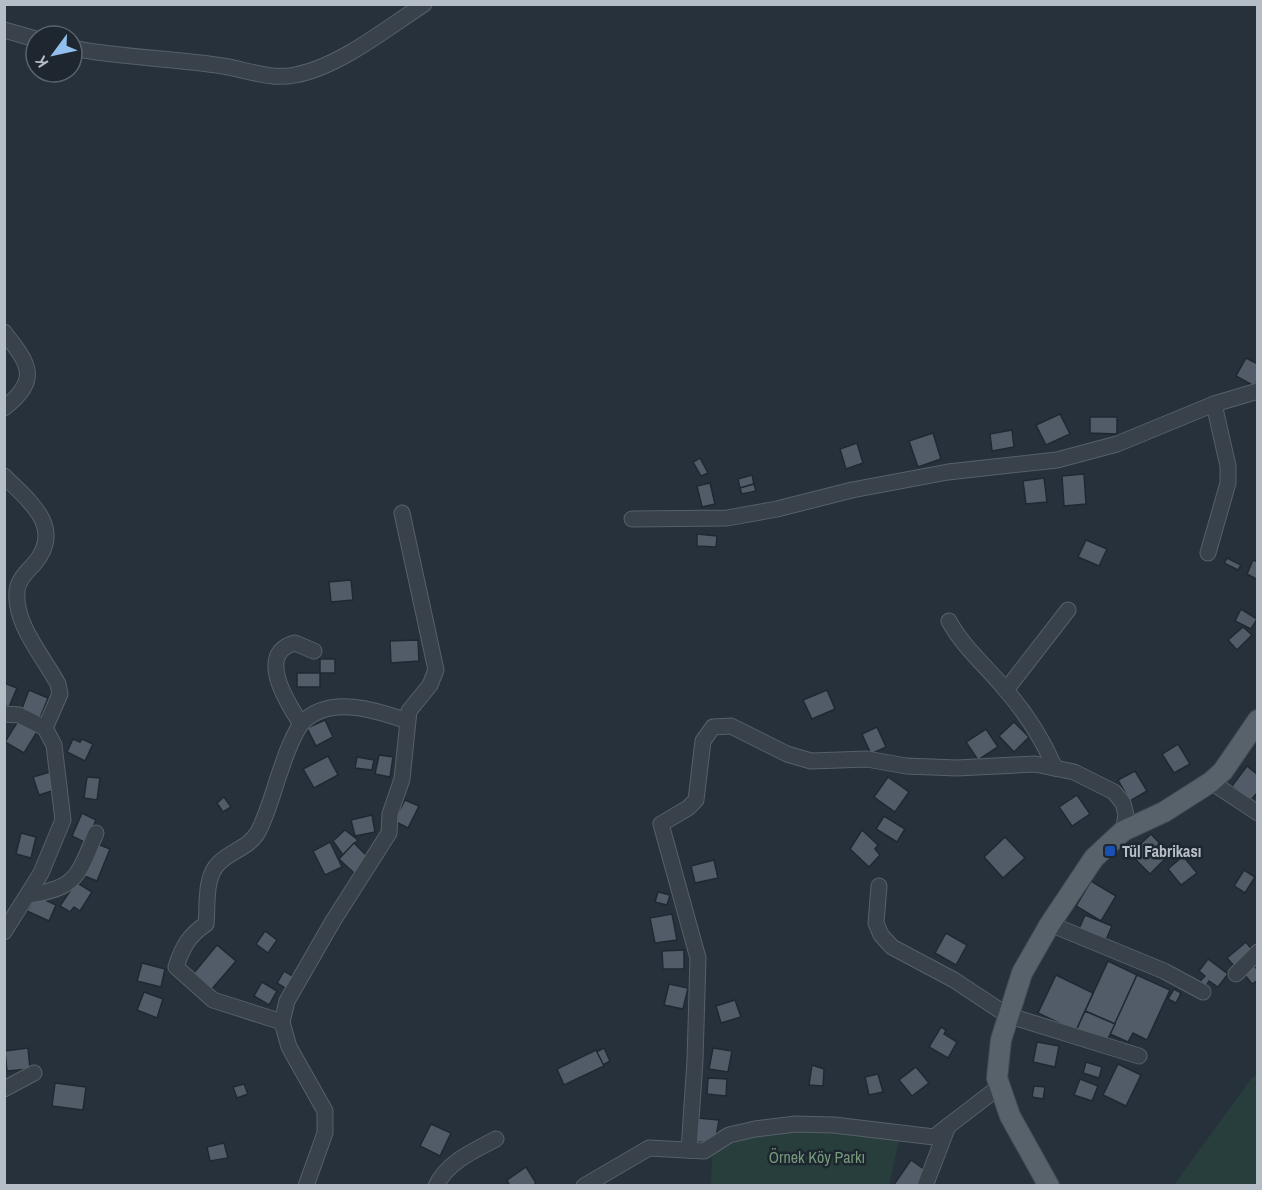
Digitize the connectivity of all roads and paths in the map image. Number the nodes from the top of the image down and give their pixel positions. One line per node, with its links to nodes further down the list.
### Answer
1 (424, 4): 4 (street)
2 (4, 30): 3 (street)
3 (24, 36)
4 (84, 50)
5 (4, 332): 8 (street)
6 (1257, 391): 7 (street)
7 (1214, 404): 11 (street); 12 (street)
8 (4, 408)
9 (4, 476): 21 (street)
10 (402, 513): 19 (street)
11 (632, 519)
12 (1208, 553)
13 (1068, 610): 16 (street)
14 (949, 621): 16 (street)
15 (314, 651): 20 (street)
16 (1006, 690): 22 (street)
17 (4, 714): 21 (street)
18 (1257, 720): 23 (main road)
19 (407, 721): 20 (street); 35 (street)
20 (301, 724): 35 (street)
21 (45, 728): 28 (street)
22 (1055, 768): 25 (street); 42 (street)
23 (1211, 782): 24 (street); 25 (main road)
24 (1257, 813)
25 (1123, 831): 29 (main road)
26 (96, 833): 28 (street)
27 (879, 886): 34 (street)
28 (28, 895): 30 (street)
29 (1050, 924): 33 (street); 34 (main road)
30 (4, 932)
31 (1257, 952): 32 (street)
32 (1236, 974)
33 (1203, 992)
34 (1006, 1015): 36 (street); 38 (main road)
35 (282, 1022): 43 (street)
36 (1139, 1056)
37 (34, 1073): 39 (street)
38 (999, 1087): 40 (street); 47 (main road)
39 (4, 1089)
40 (948, 1126): 42 (street); 46 (street)
41 (496, 1139): 44 (street)
42 (688, 1150): 45 (street)
43 (306, 1185)
44 (436, 1185)
45 (585, 1185)
46 (925, 1185)
47 (1049, 1185)

